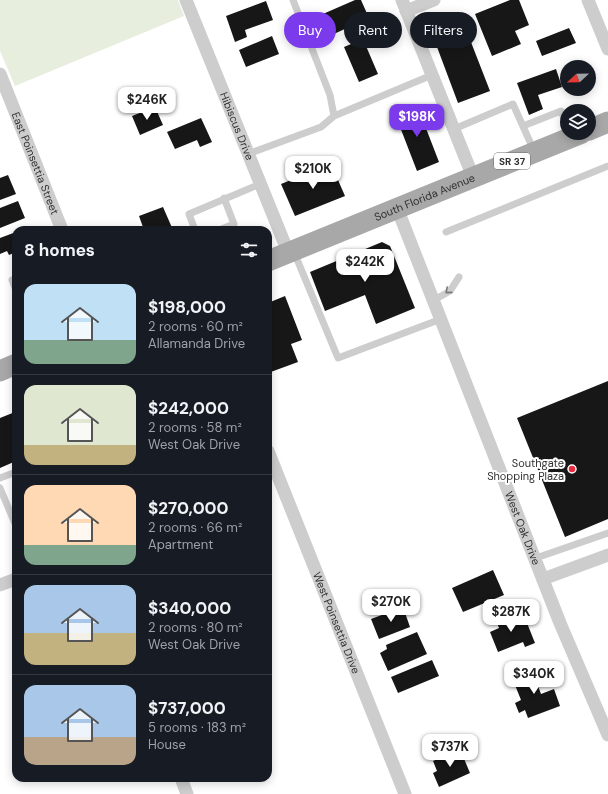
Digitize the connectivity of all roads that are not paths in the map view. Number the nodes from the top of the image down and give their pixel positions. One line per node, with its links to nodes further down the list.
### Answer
1 (186, 0): 17 (street, Hibiscus Drive)
2 (293, 0): 10 (lane)
3 (434, 0): 5 (street)
4 (588, 0): 6 (street)
5 (404, 6): 8 (street)
6 (608, 49)
7 (0, 74): 23 (street, East Poinsettia Street)
8 (432, 76): 10 (lane); 14 (street)
9 (560, 111): 12 (lane)
10 (334, 116): 17 (lane)
11 (608, 122): 13 (main road, South Florida Avenue / SR 37)
12 (523, 126): 14 (lane); 16 (lane)
13 (596, 126)
14 (454, 129): 19 (street)
15 (560, 140): 16 (main road, South Florida Avenue / SR 37)
16 (534, 152): 19 (main road, South Florida Avenue / SR 37)
17 (248, 154): 20 (street, Hibiscus Drive)
18 (608, 166): 26 (lane)
19 (473, 177): 22 (main road, South Florida Avenue / SR 37)
20 (260, 184): 21 (lane); 27 (street, Hibiscus Drive)
21 (224, 198): 24 (lane); 25 (lane)
22 (397, 208): 27 (main road, South Florida Avenue / SR 37); 30 (street, West Oak Drive)
23 (60, 226)
24 (193, 226)
25 (229, 226)
26 (446, 232)
27 (291, 251): 28 (main road, South Florida Avenue / SR 37); 31 (lane)
28 (272, 258)
29 (459, 277): 30 (lane, one-way to 30)
30 (434, 300): 31 (street, West Oak Drive)
31 (441, 319): 41 (street, West Oak Drive)
32 (12, 366): 33 (main road)
33 (0, 370)
34 (272, 461): 48 (street, West Poinsettia Drive)
35 (12, 474): 36 (lane)
36 (0, 478)
37 (0, 488): 38 (lane)
38 (12, 516)
39 (608, 533): 41 (lane)
40 (608, 555): 42 (street)
41 (536, 558): 42 (street, West Oak Drive)
42 (543, 579): 45 (street, West Oak Drive)
43 (12, 580): 44 (street)
44 (0, 585)
45 (608, 735)
46 (182, 782): 47 (street)
47 (187, 794)
48 (405, 794)

